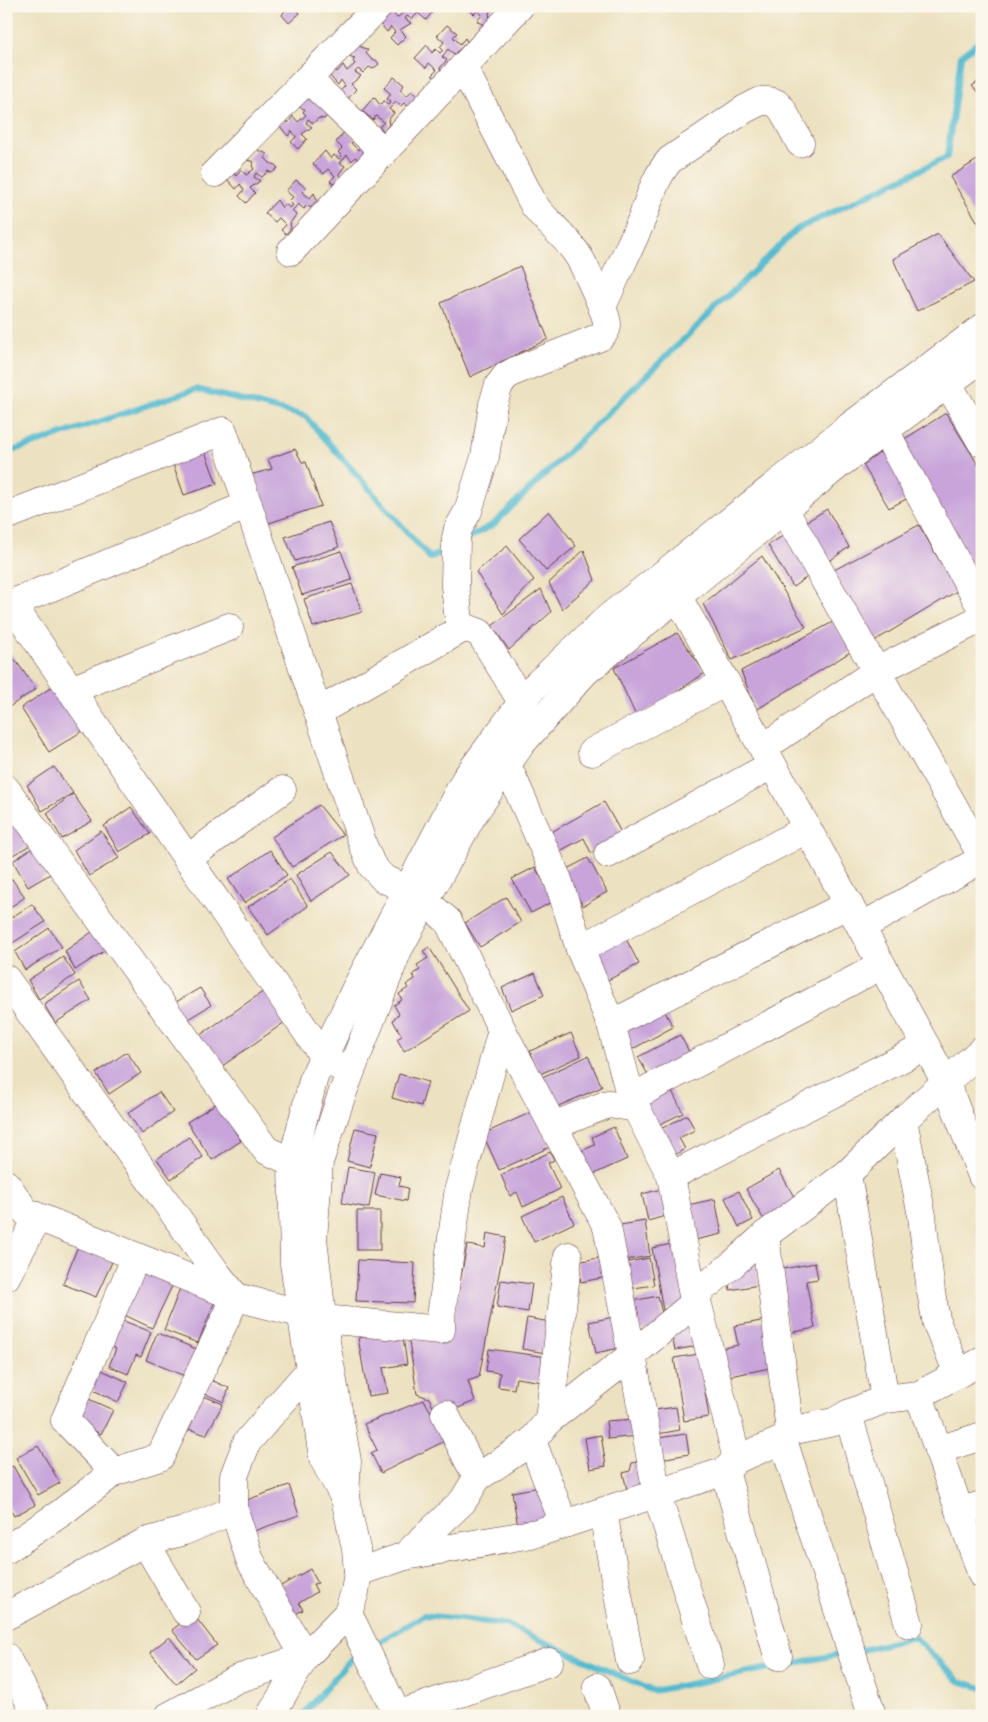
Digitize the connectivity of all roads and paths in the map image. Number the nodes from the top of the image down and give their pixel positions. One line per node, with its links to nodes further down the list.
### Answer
1 (520, 6): 3 (street)
2 (366, 11): 4 (street)
3 (463, 67): 6 (street); 9 (street)
4 (308, 79): 6 (street); 7 (street)
5 (800, 143): 9 (street)
6 (384, 152): 8 (street)
7 (215, 173)
8 (291, 252)
9 (602, 307): 23 (street)
10 (982, 328): 12 (street)
11 (982, 358): 12 (street)
12 (942, 373): 13 (street); 14 (street); 18 (street)
13 (884, 430): 16 (street); 20 (street)
14 (982, 443)
15 (248, 505): 17 (street); 19 (street); 28 (street)
16 (784, 509): 18 (street); 24 (street)
17 (6, 516)
18 (671, 584): 25 (street); 27 (street); 31 (street)
19 (9, 604): 26 (street)
20 (982, 609)
21 (982, 618): 24 (street)
22 (229, 627): 26 (street)
23 (460, 630): 27 (street); 28 (street)
24 (877, 671): 30 (street); 36 (street)
25 (726, 682): 29 (street); 30 (street)
26 (71, 690): 37 (street)
27 (522, 702): 38 (street)
28 (318, 712): 38 (street)
29 (592, 752)
30 (768, 757): 34 (street); 35 (street)
31 (507, 765): 38 (street); 40 (street)
32 (6, 789): 53 (street)
33 (282, 790): 37 (street)
34 (808, 829): 39 (street); 40 (street)
35 (608, 854)
36 (982, 857): 39 (street)
37 (187, 859): 47 (street)
38 (417, 895): 44 (street); 47 (street); 48 (street)
39 (855, 916): 41 (street); 43 (street)
40 (580, 949): 43 (street)
41 (882, 965): 45 (street); 50 (street)
42 (6, 979): 63 (street)
43 (611, 1024): 50 (street)
44 (502, 1030): 52 (street); 65 (street)
45 (926, 1046): 49 (street); 55 (street)
46 (982, 1050): 49 (street)
47 (324, 1057): 48 (street); 53 (street)
48 (349, 1075): 65 (street)
49 (946, 1083): 51 (street); 56 (street)
50 (631, 1098): 52 (street); 55 (street)
51 (903, 1120): 54 (street); 69 (street)
52 (553, 1126): 66 (street)
53 (292, 1162): 65 (street)
54 (848, 1174): 59 (street); 71 (street)
55 (671, 1176): 64 (street)
56 (982, 1176)
57 (6, 1184): 58 (street)
58 (38, 1217): 61 (street); 62 (street)
59 (765, 1235): 64 (street); 75 (street)
60 (568, 1256): 74 (street)
61 (136, 1257): 63 (street); 79 (street)
62 (6, 1277)
63 (236, 1297): 65 (street); 79 (street)
64 (695, 1298): 66 (street); 78 (street)
65 (312, 1316): 68 (street); 82 (street)
66 (632, 1355): 74 (street); 81 (street)
67 (982, 1361): 69 (street)
68 (310, 1370): 82 (street); 84 (street)
69 (958, 1373): 70 (street)
70 (919, 1395): 71 (street); 77 (street)
71 (885, 1399): 73 (street)
72 (445, 1414): 80 (street)
73 (848, 1414): 75 (street); 95 (street)
74 (540, 1430): 80 (street); 86 (street)
75 (787, 1436): 78 (street); 108 (street)
76 (982, 1436): 77 (street)
77 (938, 1450): 83 (street)
78 (731, 1465): 81 (street); 96 (street)
79 (114, 1472): 88 (street)
80 (478, 1478): 89 (street)
81 (657, 1494): 85 (street); 101 (street)
82 (345, 1498): 90 (street)
83 (970, 1508): 91 (street)
84 (234, 1510): 87 (street); 98 (street)
85 (603, 1512): 86 (street); 99 (street)
86 (564, 1524): 89 (street)
87 (145, 1542): 92 (street); 94 (street)
88 (6, 1550)
89 (405, 1556): 90 (street)
90 (358, 1572): 93 (street)
91 (982, 1575)
92 (186, 1612)
93 (348, 1613): 98 (street); 105 (street)
94 (6, 1616)
95 (909, 1624)
96 (778, 1656)
97 (6, 1657): 103 (street)
98 (305, 1657): 104 (street); 106 (street)
99 (630, 1661)
100 (549, 1662): 105 (street)
101 (710, 1664)
102 (597, 1687): 107 (street)
103 (34, 1710)
104 (170, 1715)
105 (398, 1715)
106 (270, 1716)
107 (607, 1716)
108 (872, 1716)

